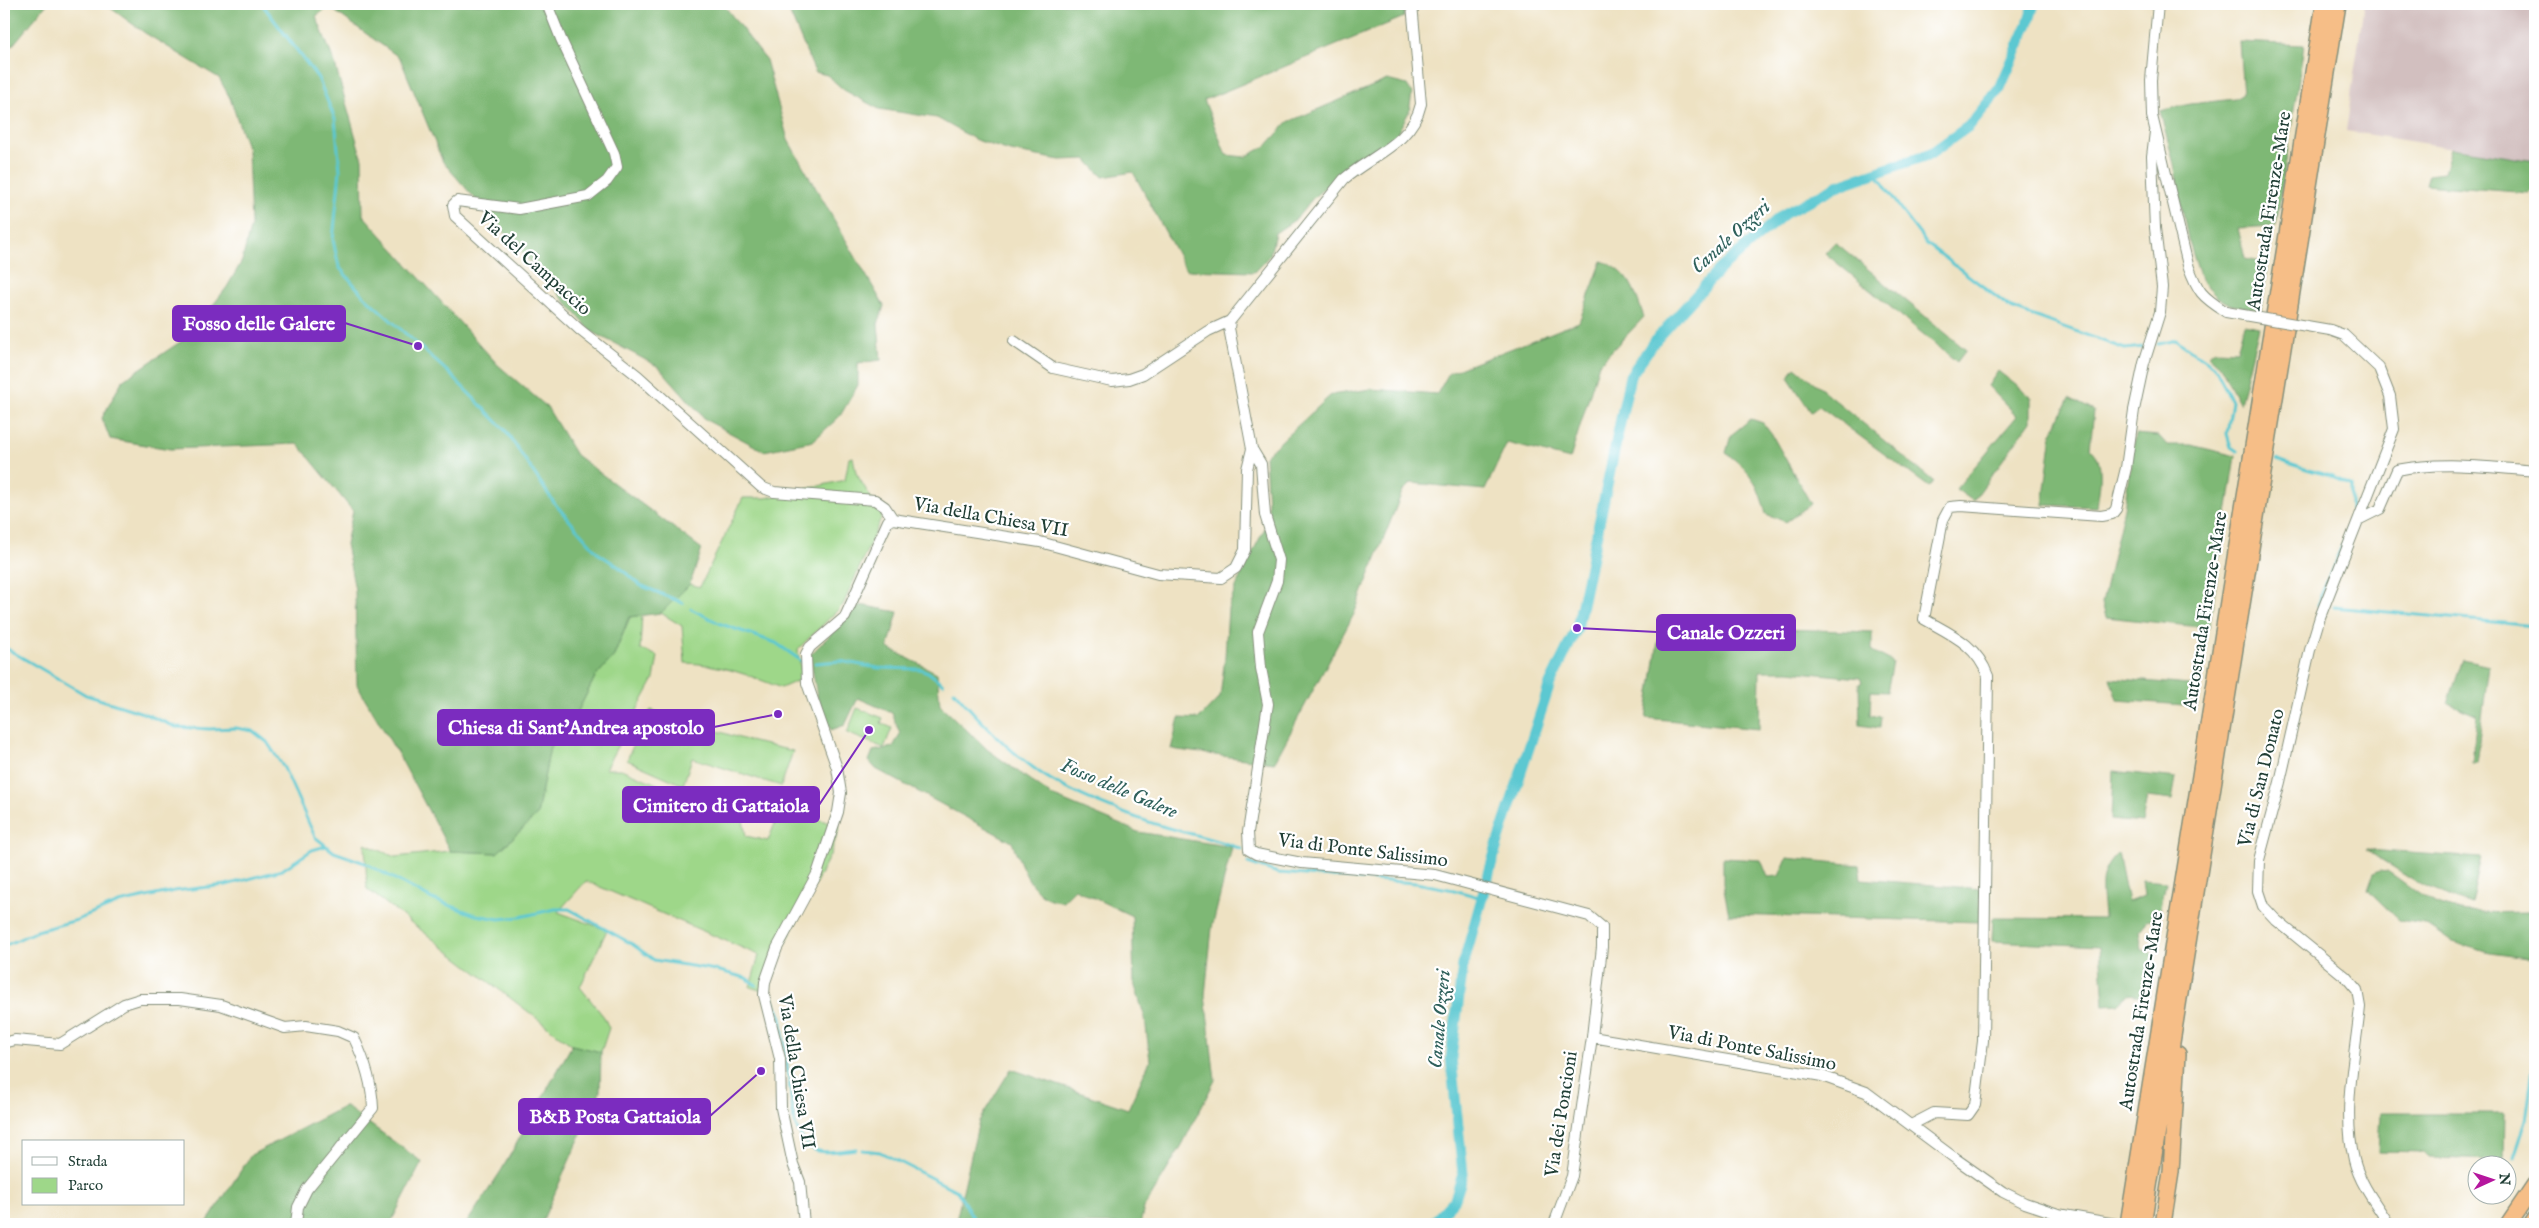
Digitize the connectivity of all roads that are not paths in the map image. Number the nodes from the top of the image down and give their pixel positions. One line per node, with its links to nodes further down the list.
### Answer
1 (548, 4): 11 (street, Via del Campaccio)
2 (1412, 4): 7 (street)
3 (2158, 4): 6 (street)
4 (2324, 4): 23 (highway, Autostrada Firenze-Mare)
5 (2338, 4): 13 (highway, Autostrada Firenze-Mare)
6 (2155, 132): 12 (street, Via di San Donato, bridge); 16 (street)
7 (1230, 321): 8 (street); 9 (street)
8 (1014, 341)
9 (1252, 449): 11 (street, Via della Chiesa VII); 14 (street, Via di Ponte Salissimo)
10 (2535, 471): 12 (street)
11 (893, 519): 20 (street, Via della Chiesa VII)
12 (2360, 519): 26 (street, Via di San Donato)
13 (2185, 953): 24 (highway, Autostrada Firenze-Mare); 25 (highway)
14 (1592, 1038): 16 (street, Via di Ponte Salissimo); 21 (street, Via dei Poncioni)
15 (4, 1043): 19 (street)
16 (1911, 1126): 22 (street, Via di Ponte Salissimo)
17 (2535, 1184): 27 (highway)
18 (2535, 1218): 28 (highway)
19 (296, 1224)
20 (804, 1224)
21 (1554, 1224)
22 (2116, 1224)
23 (2128, 1224)
24 (2142, 1224)
25 (2163, 1224)
26 (2389, 1224)
27 (2508, 1224)
28 (2531, 1224)

